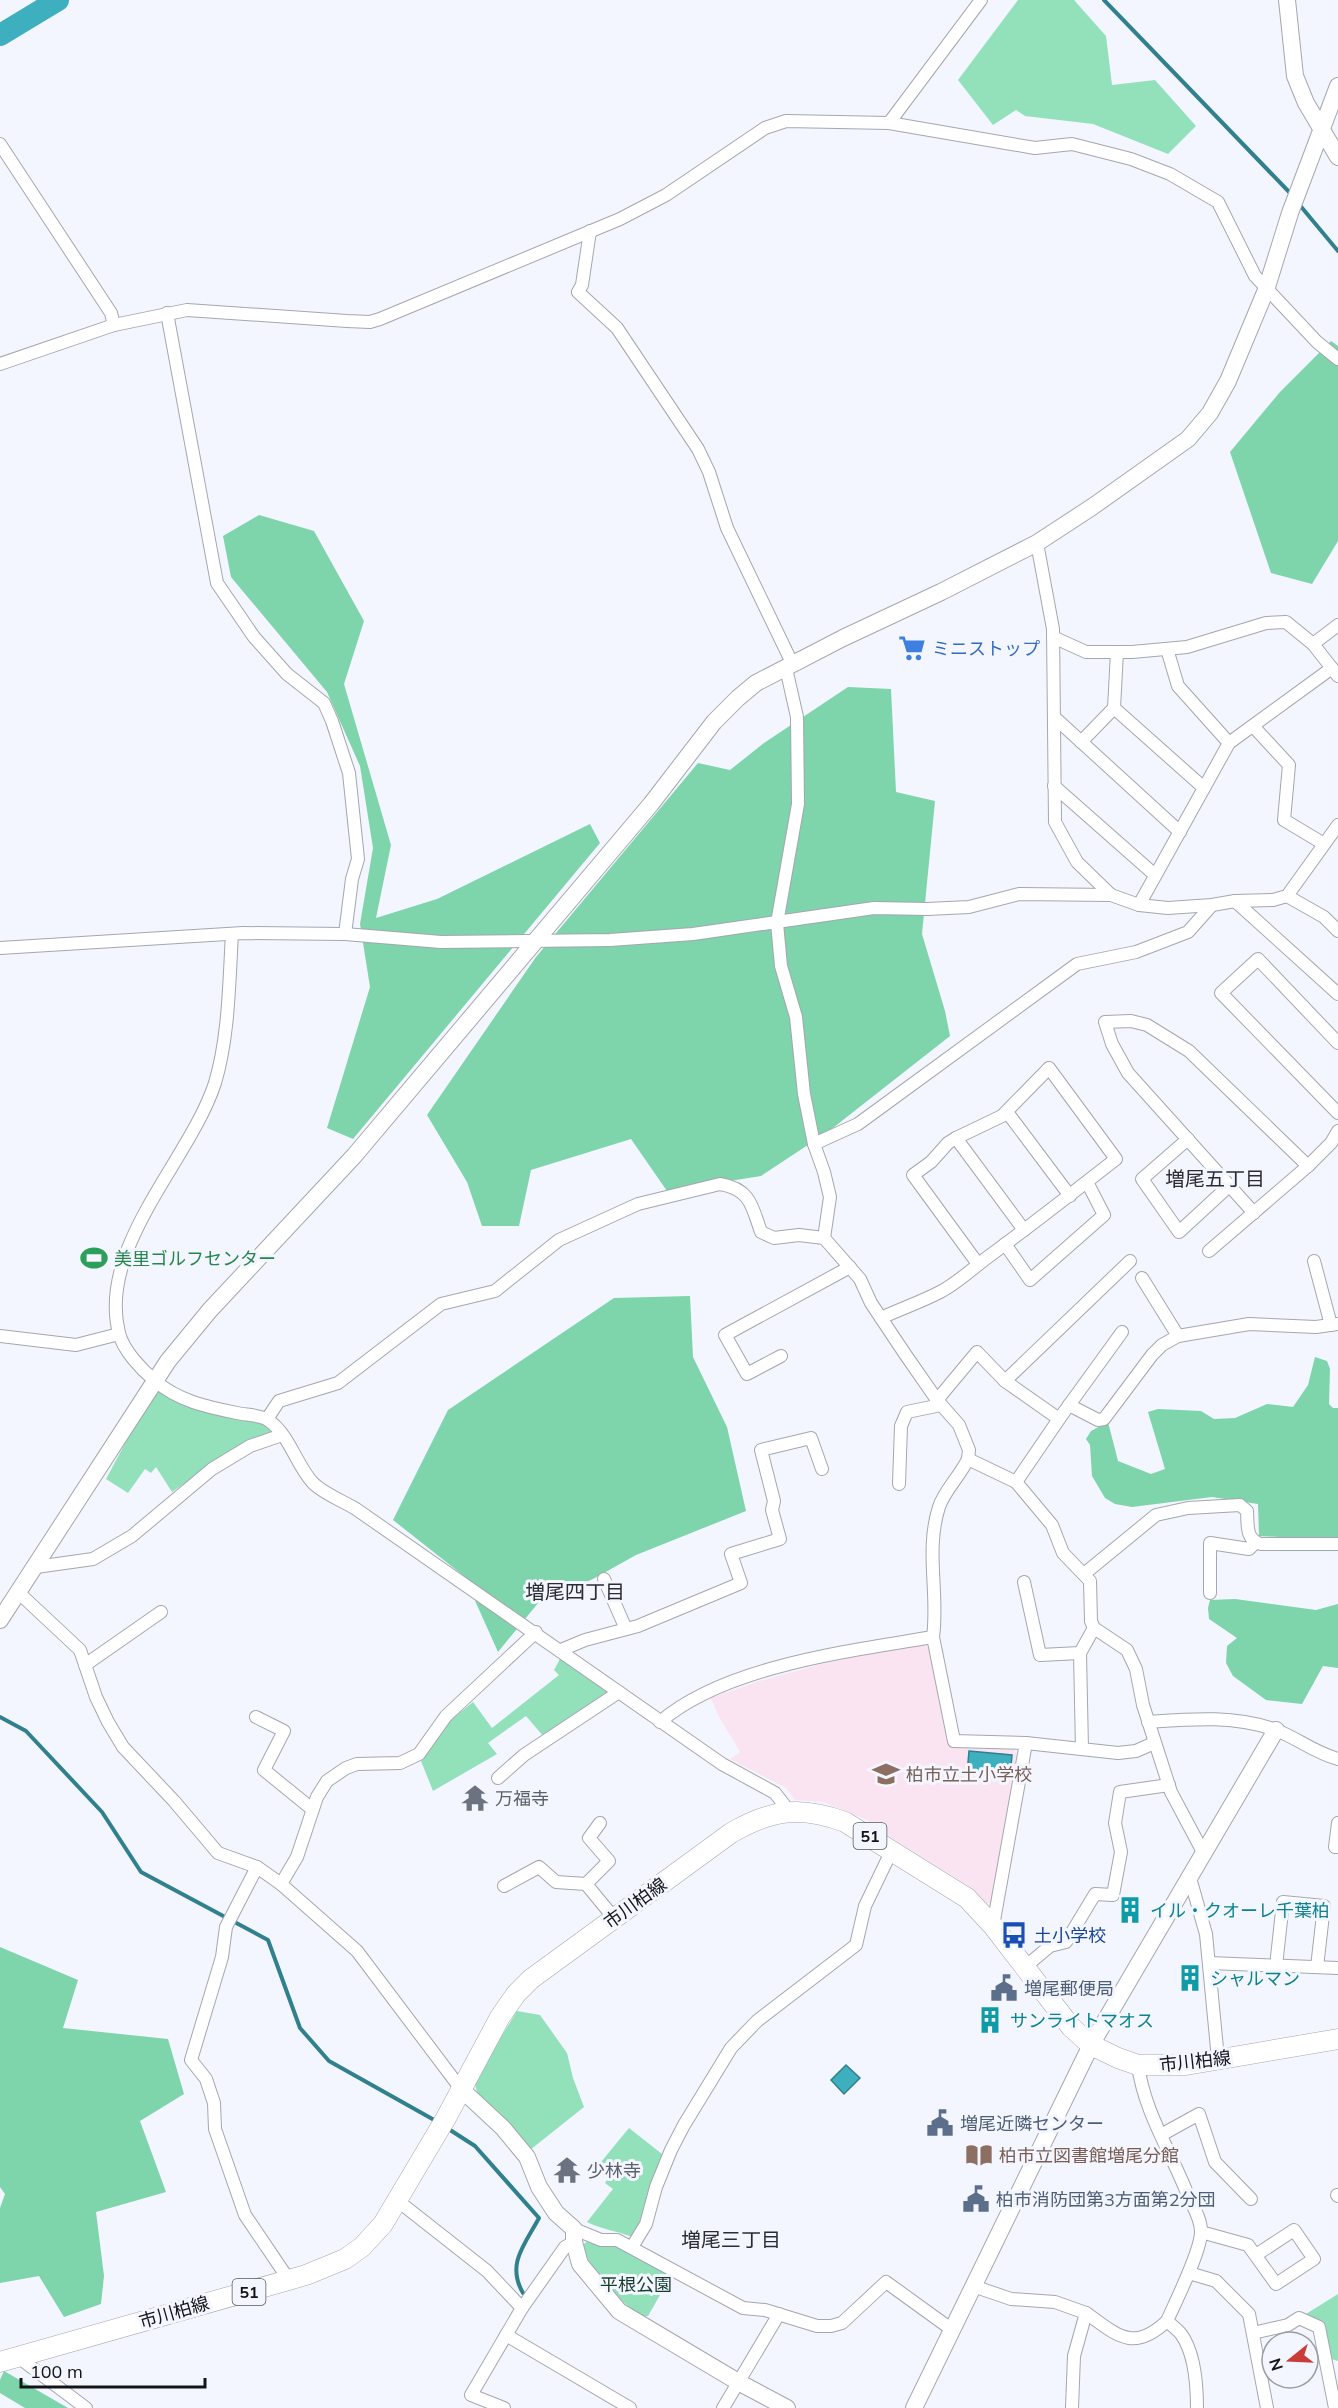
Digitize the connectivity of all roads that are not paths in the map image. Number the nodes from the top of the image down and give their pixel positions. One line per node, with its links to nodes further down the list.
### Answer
1 (981, 0): 4 (street)
2 (1287, 0): 5 (street)
3 (1338, 86): 5 (street)
4 (889, 123): 8 (street); 9 (street)
5 (1321, 130): 7 (street); 9 (street)
6 (0, 144): 11 (street)
7 (1338, 158)
8 (590, 231): 10 (street); 20 (street)
9 (1266, 290): 12 (street); 14 (street)
10 (168, 314): 11 (street); 41 (street)
11 (114, 325): 13 (street)
12 (1338, 359)
13 (0, 364)
14 (1037, 543): 16 (street); 20 (street)
15 (1338, 626): 17 (street)
16 (1053, 637): 19 (street); 23 (street)
17 (1313, 644): 18 (street); 21 (street)
18 (1167, 649): 19 (street); 26 (street)
19 (1117, 652): 22 (street)
20 (790, 666): 38 (street); 42 (street)
21 (1335, 672): 24 (street)
22 (1114, 708): 25 (street); 28 (street)
23 (1054, 717): 25 (street); 27 (street)
24 (1253, 726): 26 (street); 31 (street)
25 (1081, 742): 30 (street)
26 (1229, 743): 28 (street)
27 (1054, 786): 32 (street); 33 (street)
28 (1204, 788): 30 (street)
29 (1338, 825): 31 (street)
30 (1180, 832): 32 (street)
31 (1324, 844): 34 (street)
32 (1155, 875): 36 (street)
33 (1111, 895): 36 (street); 38 (street)
34 (1287, 896): 35 (street); 39 (street)
35 (1235, 901): 37 (street); 44 (street)
36 (1139, 905): 37 (street)
37 (1212, 905): 51 (street)
38 (777, 923): 42 (street); 51 (street)
39 (1338, 930)
40 (232, 934): 41 (street); 43 (street); 69 (street)
41 (345, 934): 42 (street)
42 (536, 940): 73 (street)
43 (0, 948)
44 (1338, 994)
45 (1338, 1042): 47 (street)
46 (1007, 1112): 48 (street); 53 (street); 55 (street)
47 (1338, 1113)
48 (956, 1138): 57 (street); 63 (street)
49 (1188, 1139): 52 (street); 54 (street); 54 (street)
50 (1337, 1139): 52 (street)
51 (814, 1144): 58 (street)
52 (1308, 1166): 56 (street)
53 (1087, 1182): 55 (street); 59 (street)
54 (1230, 1185): 56 (street)
55 (1070, 1196): 57 (street)
56 (1254, 1213): 60 (street)
57 (1024, 1230): 59 (street)
58 (824, 1238): 64 (street); 77 (street)
59 (1005, 1244): 63 (street)
60 (1209, 1251)
61 (1130, 1261): 74 (street)
62 (1314, 1261): 67 (street)
63 (978, 1264): 66 (street)
64 (850, 1267): 66 (street); 72 (street)
65 (1142, 1278): 71 (street)
66 (881, 1318): 75 (street)
67 (1334, 1325): 71 (street)
68 (1122, 1332): 76 (street)
69 (119, 1334): 70 (street); 73 (street)
70 (0, 1336)
71 (1178, 1336): 76 (street)
72 (781, 1356)
73 (155, 1381): 77 (street); 86 (street)
74 (1005, 1381): 75 (street); 78 (street)
75 (939, 1402): 80 (street); 83 (street)
76 (1069, 1406): 78 (street)
77 (267, 1419): 79 (street)
78 (1059, 1419): 82 (street)
79 (282, 1435): 86 (street); 96 (street)
80 (968, 1459): 82 (street); 97 (street)
81 (822, 1469): 95 (street)
82 (1016, 1482): 87 (street)
83 (899, 1484)
84 (1255, 1543): 85 (street); 87 (street); 91 (street)
85 (1338, 1544)
86 (36, 1567): 90 (street)
87 (1084, 1574): 94 (street)
88 (604, 1579): 95 (street)
89 (1024, 1582): 99 (street)
90 (18, 1592): 93 (street); 100 (street)
91 (1210, 1593)
92 (161, 1612): 100 (street)
93 (0, 1620)
94 (1094, 1628): 99 (street); 104 (street)
95 (626, 1629): 98 (street)
96 (536, 1632): 98 (street); 112 (street)
97 (933, 1637): 103 (street); 106 (street)
98 (561, 1650): 101 (street)
99 (1080, 1653): 108 (street)
100 (85, 1665): 119 (street)
101 (619, 1692): 103 (street); 110 (street)
102 (256, 1717): 112 (street)
103 (660, 1722): 113 (street)
104 (1148, 1722): 105 (street); 107 (street)
105 (1276, 1730): 109 (street); 118 (street)
106 (1026, 1743): 108 (street); 125 (street)
107 (1154, 1743): 108 (street); 111 (street)
108 (1082, 1749)
109 (1338, 1760)
110 (498, 1778)
111 (1169, 1785): 118 (street); 128 (street)
112 (312, 1809): 121 (street)
113 (789, 1812): 117 (main road, 市川柏線 / 51); 124 (main road, 市川柏線 / 51)
114 (600, 1823): 122 (street)
115 (1338, 1823): 116 (street)
116 (1338, 1847)
117 (892, 1850): 125 (main road, 市川柏線 / 51); 141 (street)
118 (1204, 1854): 120 (street)
119 (257, 1867): 121 (street); 144 (street)
120 (1190, 1878): 126 (street); 132 (street)
121 (282, 1884): 135 (street)
122 (586, 1884): 123 (street); 124 (street)
123 (504, 1886)
124 (614, 1918): 135 (main road, 市川柏線 / 51)
125 (993, 1926): 128 (main road, 市川柏線 / 51)
126 (1209, 1963): 127 (street); 133 (street)
127 (1276, 1966): 129 (street); 129 (street)
128 (1025, 1967): 132 (main road, 市川柏線 / 51)
129 (1317, 1967): 130 (street)
130 (1338, 1968)
131 (1338, 2039): 133 (main road, 市川柏線 / 51)
132 (1091, 2046): 134 (main road, 市川柏線 / 51); 145 (street)
133 (1218, 2059): 134 (main road, 市川柏線 / 51)
134 (1138, 2065): 136 (street)
135 (461, 2089): 138 (main road, 市川柏線 / 51); 140 (street)
136 (1161, 2135): 137 (street); 139 (street)
137 (1251, 2199)
138 (398, 2201): 144 (main road, 市川柏線 / 51); 146 (street)
139 (1201, 2232): 142 (street); 143 (street)
140 (574, 2235): 141 (street); 146 (street); 154 (street)
141 (632, 2247): 148 (street)
142 (1256, 2255): 142 (street)
143 (1188, 2273): 149 (street); 151 (street)
144 (289, 2280): 153 (main road, 市川柏線 / 51)
145 (973, 2286): 147 (street); 150 (street)
146 (522, 2308): 152 (street)
147 (1086, 2313): 149 (street); 161 (street)
148 (779, 2314): 150 (street); 154 (street)
149 (1167, 2321): 162 (street)
150 (951, 2329): 160 (street)
151 (1253, 2333): 163 (street); 164 (street)
152 (506, 2335): 156 (street); 157 (street)
153 (9, 2360): 155 (street)
154 (740, 2383): 158 (street); 159 (street)
155 (86, 2408)
156 (504, 2408)
157 (630, 2408)
158 (723, 2408)
159 (787, 2408)
160 (914, 2408)
161 (1072, 2408)
162 (1197, 2408)
163 (1267, 2408)
164 (1335, 2408)

